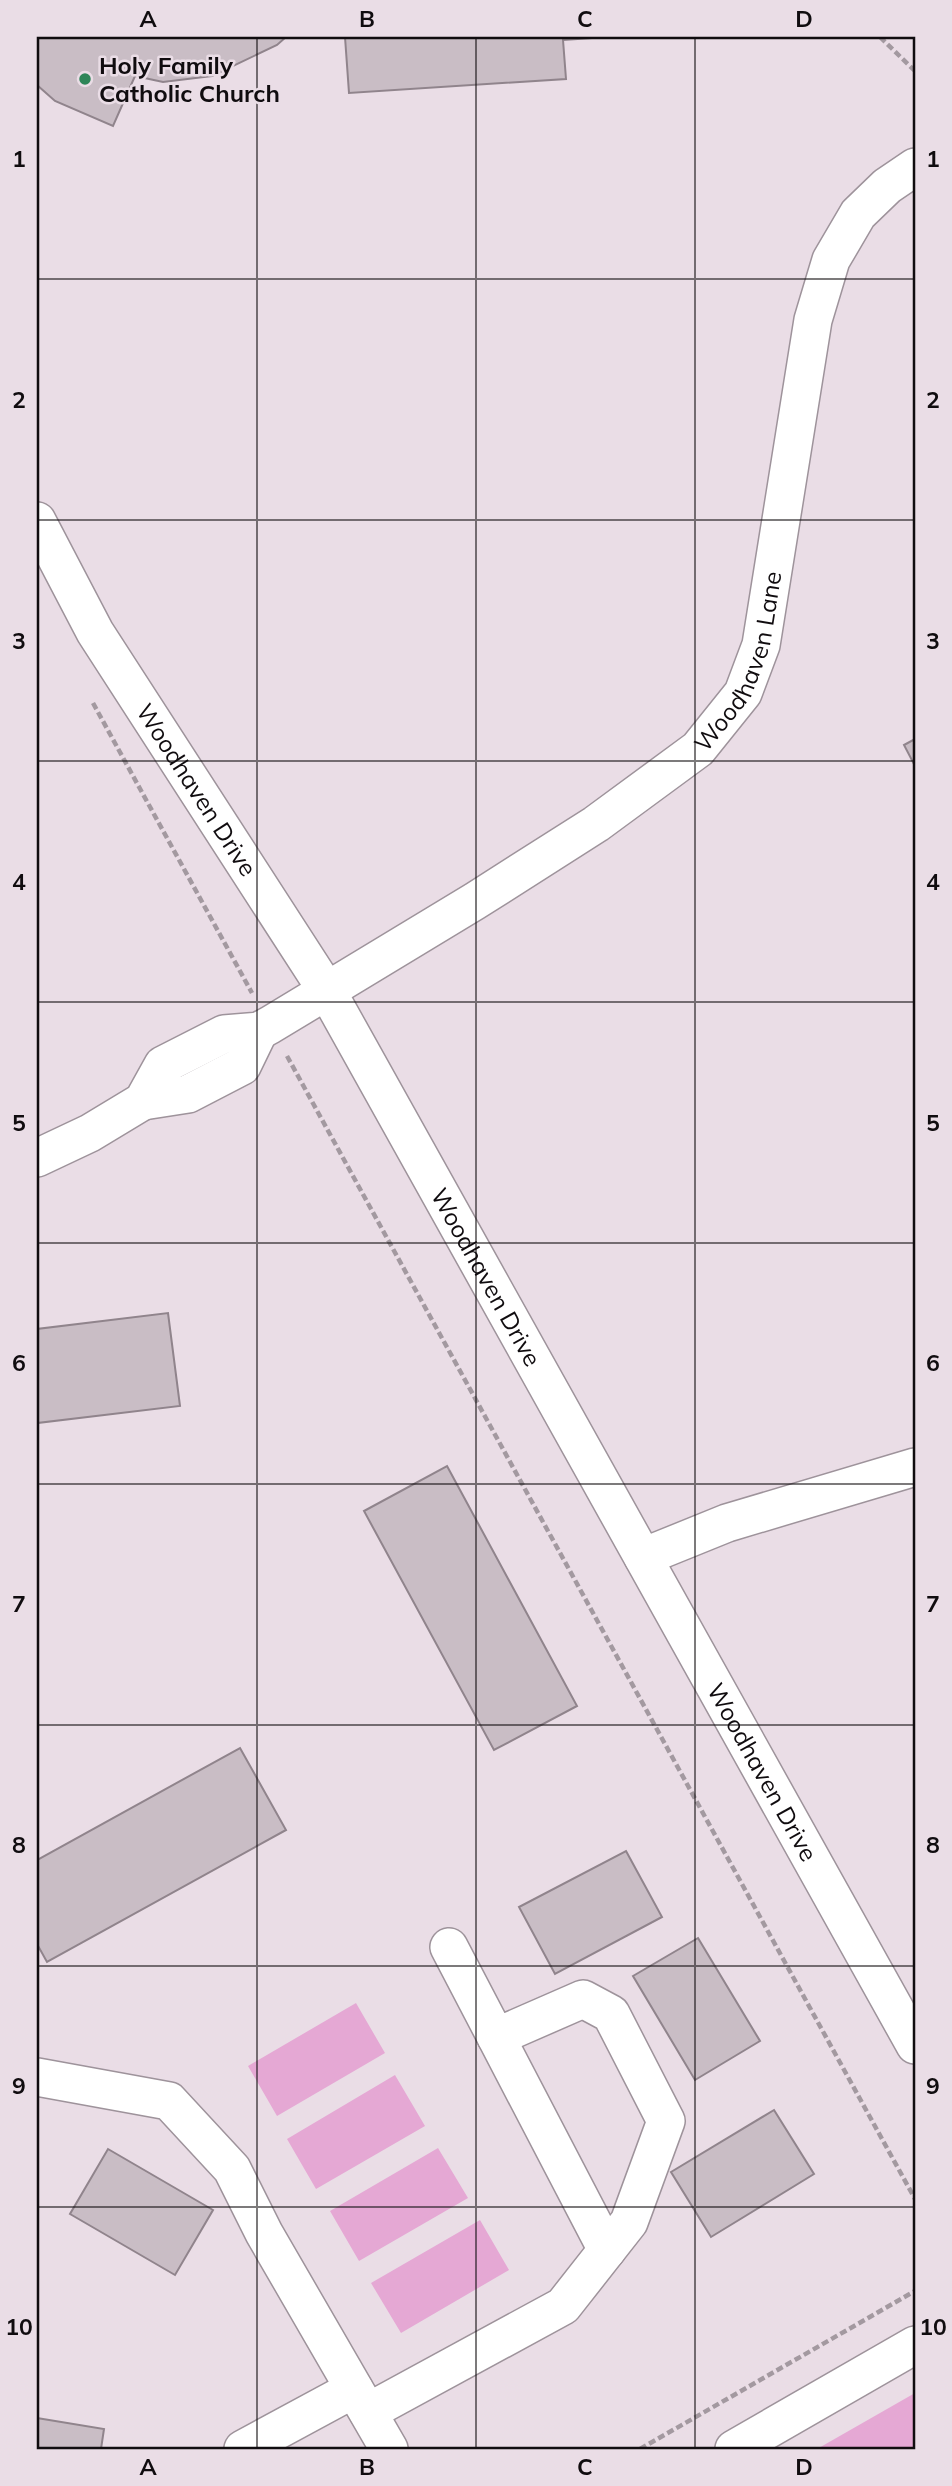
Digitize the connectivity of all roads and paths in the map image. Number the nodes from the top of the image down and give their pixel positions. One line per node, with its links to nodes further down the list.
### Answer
1 (880, 37): 2 (path)
2 (915, 71)
3 (915, 167): 6 (street, Woodhaven Lane)
4 (37, 521): 6 (street, Woodhaven Drive)
5 (90, 697): 7 (path)
6 (327, 991): 7 (street, Woodhaven Lane); 10 (street, Woodhaven Drive)
7 (265, 1028): 8 (street); 15 (path)
8 (37, 1158)
9 (915, 1467): 10 (street)
10 (643, 1557): 13 (street, Woodhaven Drive)
11 (449, 1947): 12 (street)
12 (496, 2037): 16 (street); 16 (street)
13 (915, 2045)
14 (37, 2077): 19 (street)
15 (915, 2199)
16 (607, 2250): 19 (street)
17 (915, 2291): 22 (path)
18 (915, 2345): 23 (street)
19 (361, 2400): 20 (street); 21 (street)
20 (243, 2449)
21 (389, 2449)
22 (640, 2449)
23 (734, 2449)

